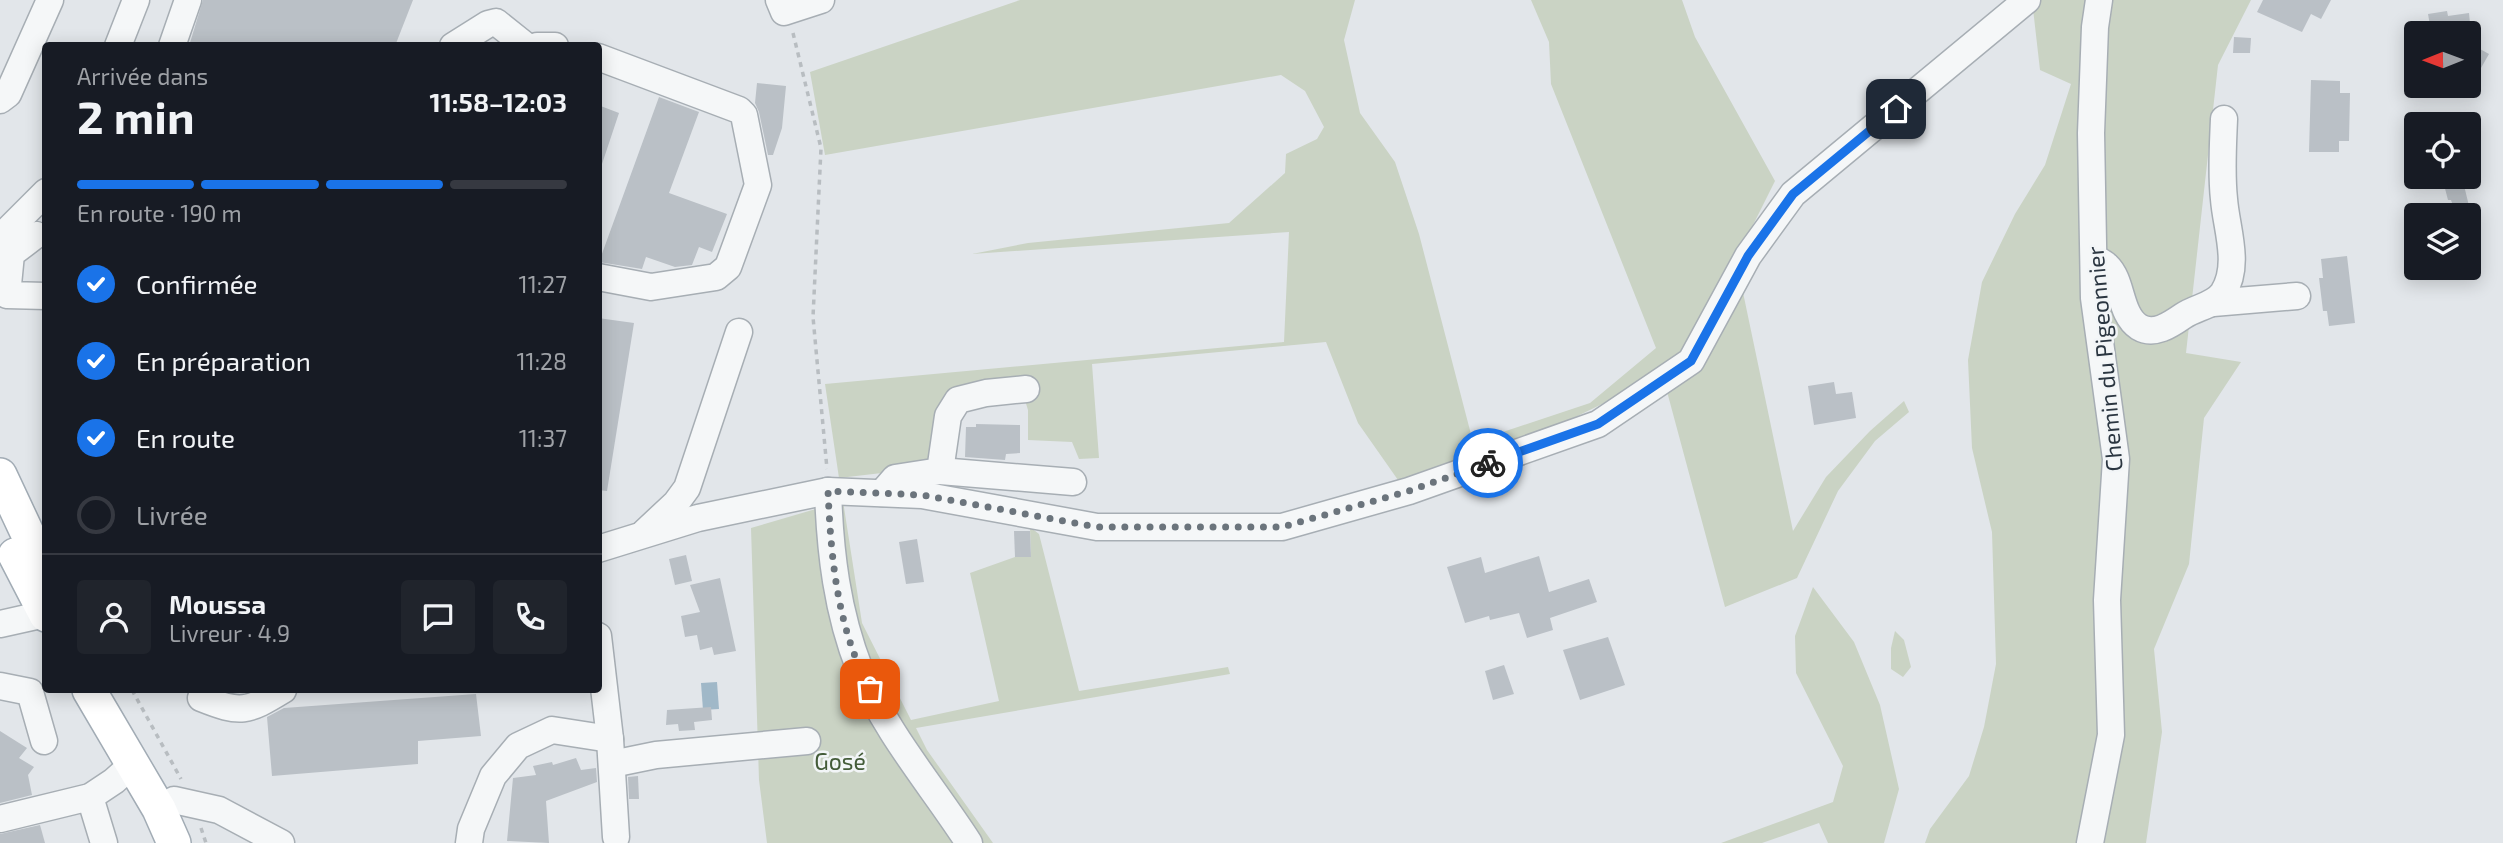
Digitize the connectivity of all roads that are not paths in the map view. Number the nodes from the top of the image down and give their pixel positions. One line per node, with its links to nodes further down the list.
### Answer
1 (50, 0): 13 (street)
2 (136, 0): 8 (street)
3 (188, 0): 9 (street)
4 (821, 0): 7 (street)
5 (2027, 0): 28 (street)
6 (2099, 0): 17 (street, Chemin du Pigeonnier)
7 (782, 6)
8 (120, 42)
9 (173, 42)
10 (459, 42): 11 (street)
11 (521, 42)
12 (602, 59): 18 (street)
13 (0, 100)
14 (2224, 119): 21 (street)
15 (42, 197): 16 (street)
16 (21, 228): 19 (street)
17 (2094, 258): 21 (street); 56 (street, Chemin du Pigeonnier)
18 (602, 278)
19 (42, 296)
20 (2297, 296): 21 (street)
21 (2213, 303)
22 (739, 332): 30 (street)
23 (1026, 390): 24 (street)
24 (940, 471): 26 (street); 28 (street)
25 (0, 475): 32 (main road)
26 (1073, 482)
27 (828, 491): 28 (street); 30 (street); 55 (street)
28 (882, 493)
29 (0, 525): 33 (main road)
30 (642, 535): 31 (street)
31 (602, 548)
32 (42, 564)
33 (42, 609)
34 (42, 616): 35 (street)
35 (0, 624)
36 (602, 672): 44 (street)
37 (0, 686): 42 (street)
38 (91, 693): 45 (main road)
39 (110, 693): 47 (main road)
40 (277, 693): 41 (street)
41 (201, 698)
42 (44, 741)
43 (807, 741): 44 (street)
44 (611, 752): 49 (street); 54 (street)
45 (132, 764): 46 (street); 51 (main road)
46 (90, 797): 48 (street); 50 (street)
47 (183, 802): 52 (main road); 53 (street)
48 (0, 819)
49 (616, 837)
50 (104, 843)
51 (174, 843)
52 (192, 843)
53 (281, 843)
54 (468, 843)
55 (969, 843)
56 (2090, 843)

